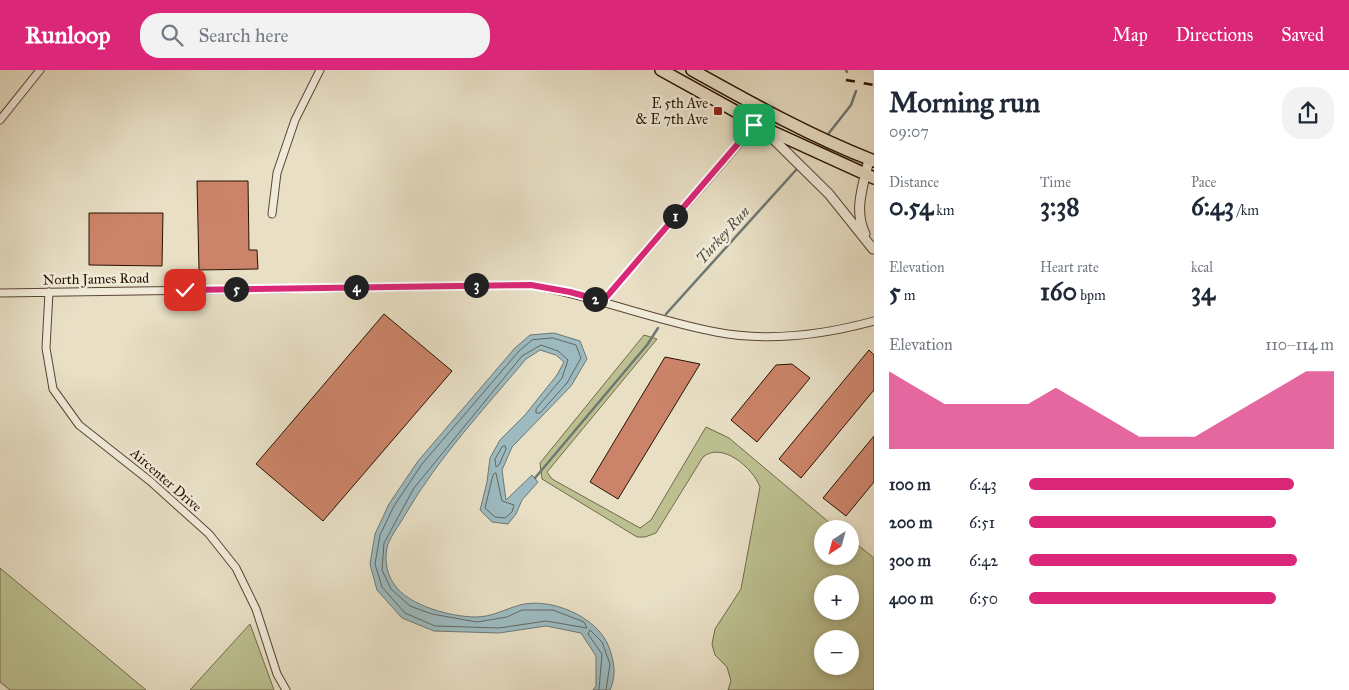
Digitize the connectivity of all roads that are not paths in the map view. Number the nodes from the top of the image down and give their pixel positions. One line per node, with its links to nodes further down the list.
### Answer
1 (40, 70): 6 (street)
2 (320, 70): 10 (street)
3 (661, 70): 7 (main road)
4 (692, 70): 5 (main road)
5 (762, 109): 7 (street); 8 (main road)
6 (0, 120)
7 (757, 123): 9 (main road); 11 (street); 14 (street)
8 (872, 160): 9 (street)
9 (870, 177): 11 (street)
10 (272, 214)
11 (873, 250)
12 (49, 292): 13 (street, North James Road); 14 (street, North James Road); 16 (street, Aircenter Drive)
13 (0, 293)
14 (603, 301): 15 (street, North James Road)
15 (874, 321)
16 (286, 690)

